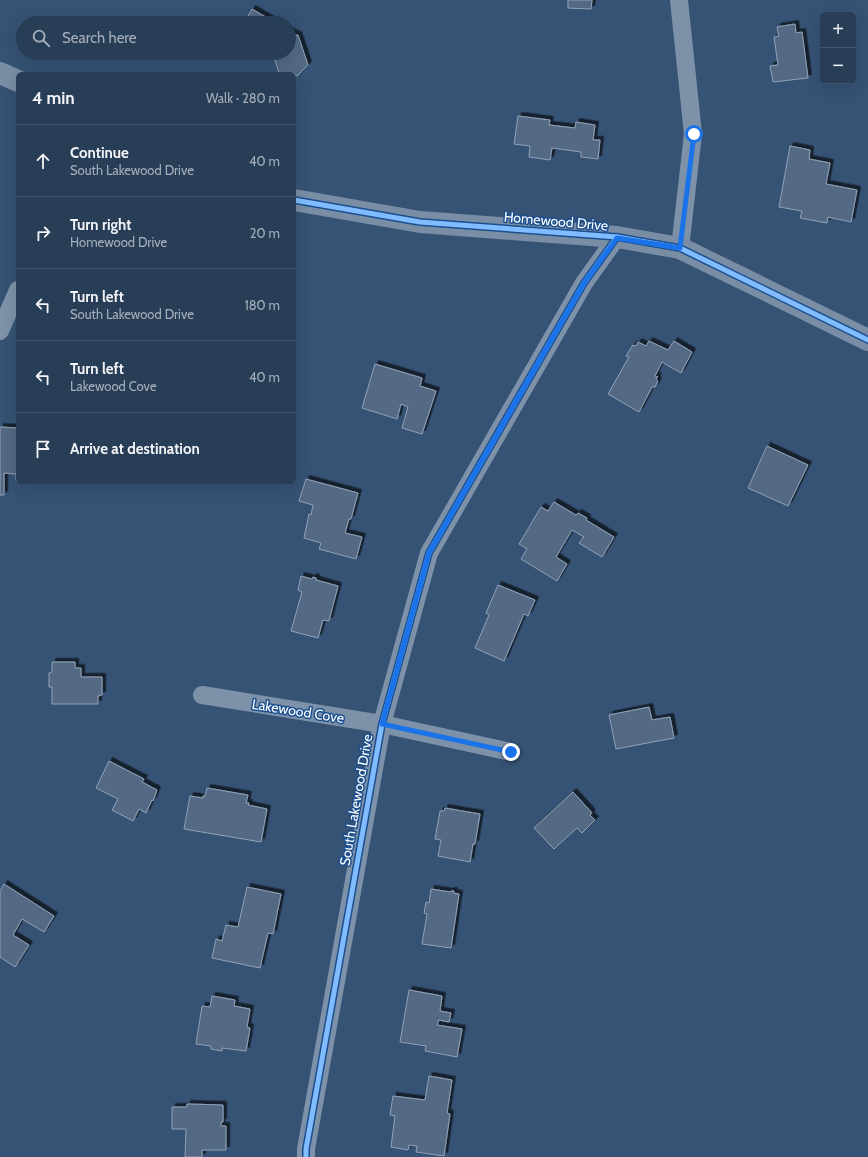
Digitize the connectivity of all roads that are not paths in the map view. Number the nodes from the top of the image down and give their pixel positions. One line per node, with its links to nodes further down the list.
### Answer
1 (679, 0): 6 (street)
2 (0, 73): 3 (street)
3 (16, 80)
4 (296, 200): 5 (street, Homewood Drive)
5 (617, 238): 6 (street, Homewood Drive); 11 (street, South Lakewood Drive)
6 (680, 248): 9 (street, Homewood Drive)
7 (16, 295): 8 (street)
8 (0, 331)
9 (868, 340)
10 (202, 695): 11 (street, Lakewood Cove)
11 (382, 724): 12 (street, Lakewood Cove); 13 (street, South Lakewood Drive)
12 (511, 752)
13 (306, 1157)

